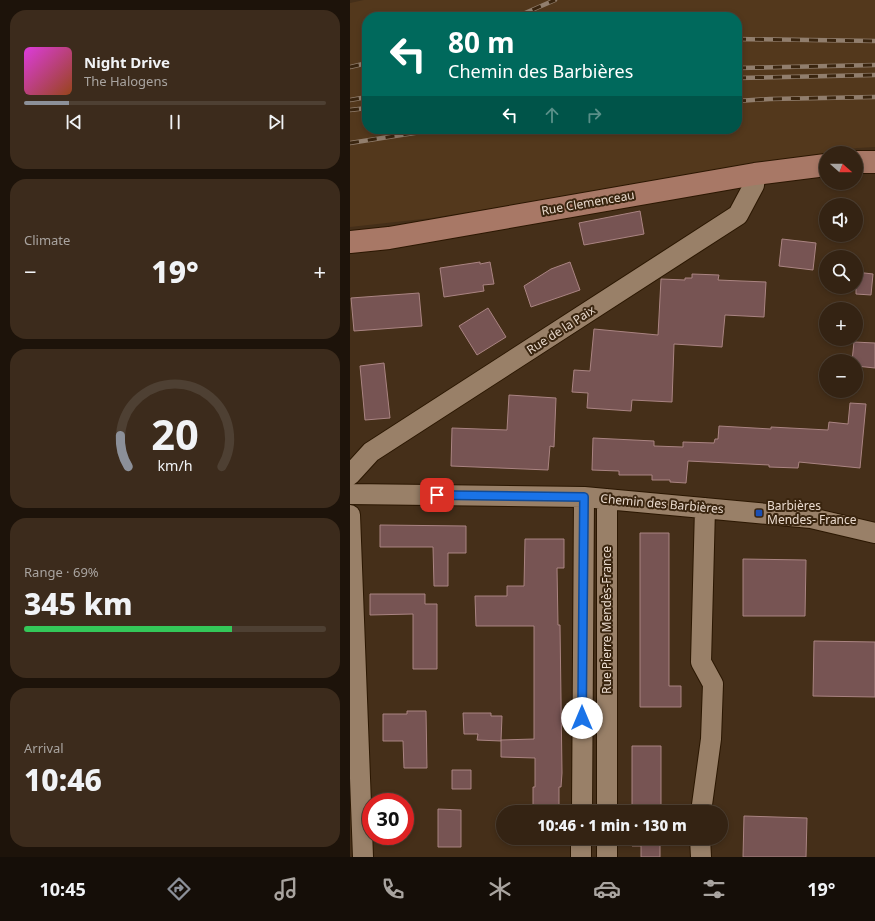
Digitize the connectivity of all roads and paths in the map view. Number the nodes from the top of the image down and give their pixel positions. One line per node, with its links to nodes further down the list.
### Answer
1 (863, 162): 2 (street)
2 (875, 162)
3 (819, 166): 4 (street, Rue Clemenceau)
4 (755, 174): 5 (street, Rue Clemenceau); 6 (street, Rue de la Paix)
5 (350, 242)
6 (350, 475)
7 (350, 494): 8 (street, Chemin des Barbières)
8 (584, 497): 9 (street, Chemin des Barbières); 13 (street)
9 (607, 499): 10 (street, Chemin des Barbières); 14 (street, Rue Pierre Mendès-France)
10 (705, 508): 12 (street, Chemin des Barbières); 15 (street)
11 (350, 515): 19 (street)
12 (875, 533)
13 (582, 805)
14 (607, 805)
15 (702, 805)
16 (581, 845): 20 (street)
17 (607, 845): 21 (street)
18 (700, 845): 22 (street)
19 (362, 857)
20 (581, 857)
21 (607, 857)
22 (701, 857)

